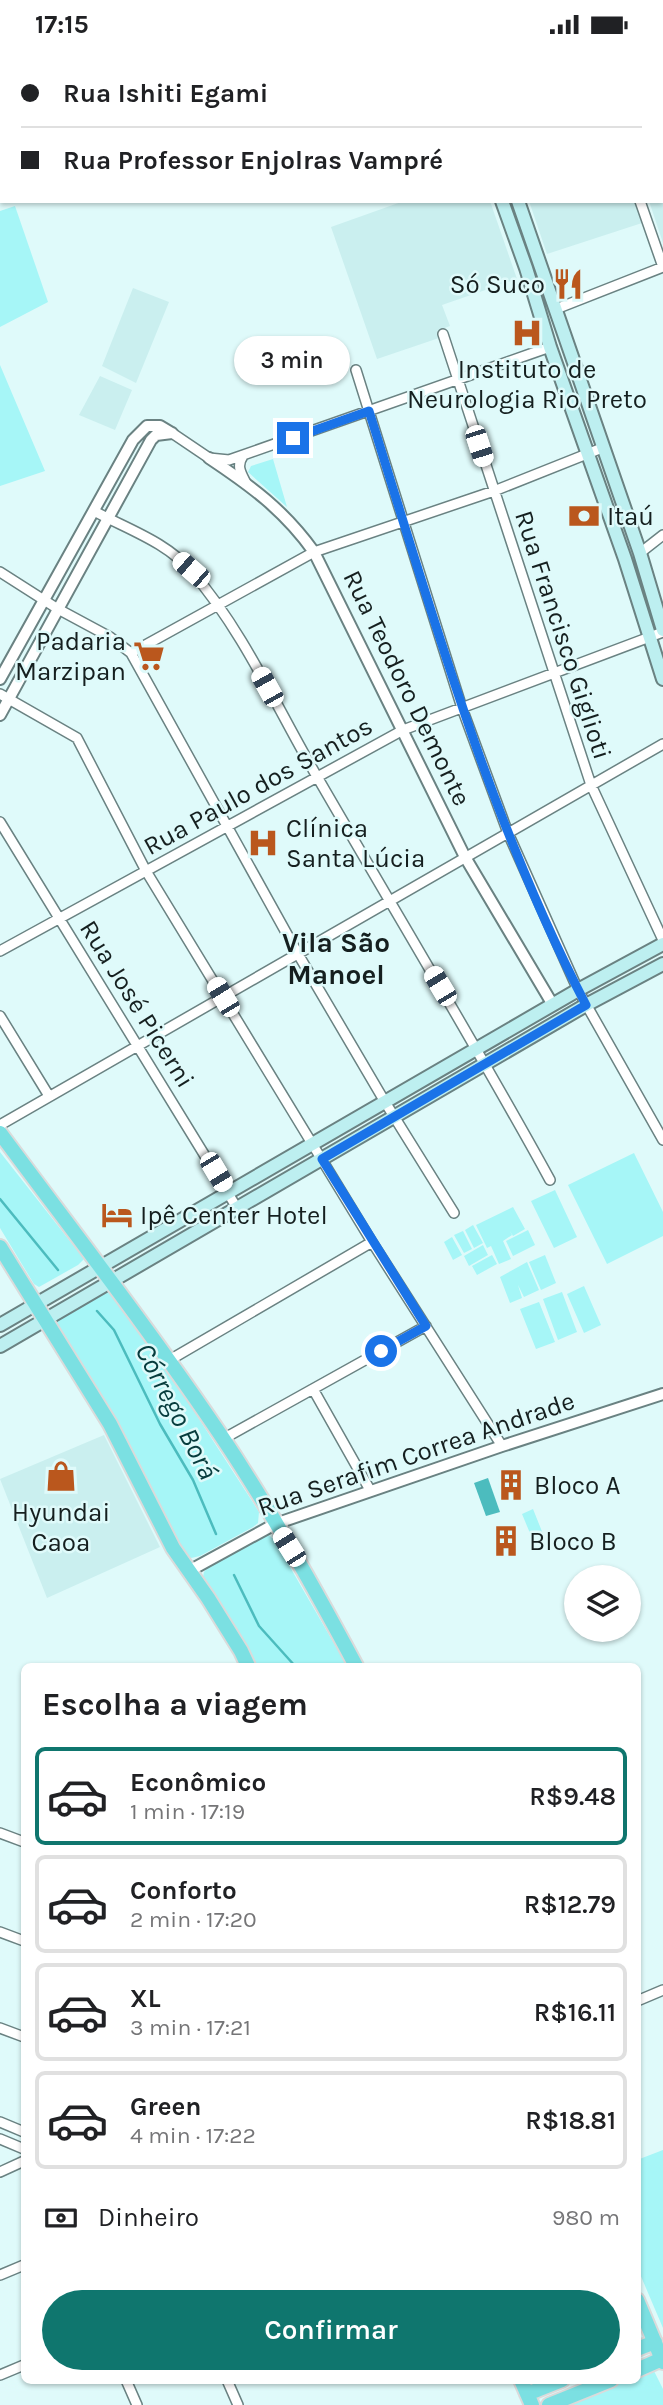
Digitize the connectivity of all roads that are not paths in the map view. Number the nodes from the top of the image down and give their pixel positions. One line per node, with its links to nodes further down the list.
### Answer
1 (503, 203): 8 (main road)
2 (519, 203): 5 (main road)
3 (641, 203): 4 (street)
4 (663, 267): 5 (street)
5 (556, 309): 7 (main road)
6 (443, 334): 10 (street, Rua Francisco Giglioti)
7 (566, 341): 8 (main road); 13 (main road)
8 (550, 347): 10 (street); 14 (main road)
9 (356, 370): 11 (street)
10 (457, 380): 11 (street); 18 (street, Rua Francisco Giglioti)
11 (369, 411): 15 (street); 21 (street)
12 (173, 433): 16 (street, Rua Teodoro Demonte); 19 (street); 20 (street)
13 (602, 448): 14 (street); 24 (main road)
14 (587, 454): 18 (street); 25 (main road)
15 (243, 456): 16 (street); 17 (street)
16 (209, 458): 17 (street, Rua Teodoro Demonte)
17 (246, 483): 23 (street, Rua Teodoro Demonte)
18 (494, 491): 21 (street); 33 (street, Rua Francisco Giglioti)
19 (94, 511): 20 (street); 27 (street)
20 (107, 518): 28 (street); 29 (street)
21 (404, 522): 23 (street); 37 (street)
22 (663, 535): 24 (street)
23 (314, 552): 28 (street); 39 (street, Rua Teodoro Demonte)
24 (640, 553): 25 (main road); 30 (main road)
25 (625, 559): 31 (main road)
26 (0, 572): 27 (street)
27 (44, 600): 29 (street); 34 (street)
28 (217, 604): 32 (street); 41 (street)
29 (58, 609): 32 (street); 36 (street)
30 (663, 631): 31 (street, Rua Paulo dos Santos)
31 (649, 638): 33 (street, Rua Paulo dos Santos); 35 (main road)
32 (131, 653): 44 (street)
33 (553, 674): 37 (street, Rua Paulo dos Santos); 42 (street, Rua Francisco Giglioti)
34 (0, 679)
35 (663, 679)
36 (4, 697): 38 (street); 47 (street)
37 (462, 708): 39 (street, Rua Paulo dos Santos); 45 (street)
38 (0, 715)
39 (403, 730): 41 (street, Rua Paulo dos Santos); 46 (street, Rua Teodoro Demonte)
40 (663, 744): 42 (street)
41 (317, 777): 44 (street, Rua Paulo dos Santos); 48 (street)
42 (591, 785): 45 (street); 50 (street, Rua Francisco Giglioti)
43 (0, 822): 49 (street, Rua José Picerni)
44 (226, 827): 47 (street, Rua Paulo dos Santos); 52 (street)
45 (508, 833): 46 (street); 54 (street)
46 (465, 857): 48 (street); 56 (street, Rua Teodoro Demonte)
47 (146, 871): 49 (street, Rua Paulo dos Santos); 55 (street)
48 (390, 901): 52 (street); 60 (street)
49 (59, 918): 51 (street, Rua Paulo dos Santos); 59 (street, Rua José Picerni)
50 (663, 942): 54 (main road)
51 (0, 951)
52 (298, 954): 55 (street); 63 (street)
53 (663, 964): 57 (main road)
54 (578, 990): 56 (main road); 57 (street)
55 (223, 997): 59 (street); 68 (street)
56 (553, 1005): 60 (main road)
57 (586, 1005): 61 (main road); 67 (street)
58 (0, 1016): 62 (street)
59 (138, 1045): 62 (street); 71 (street, Rua José Picerni)
60 (477, 1049): 61 (street); 63 (main road)
61 (486, 1063): 64 (main road); 70 (street)
62 (49, 1096): 65 (street)
63 (385, 1102): 64 (street); 68 (main road)
64 (395, 1116): 69 (main road); 73 (street)
65 (0, 1125)
66 (0, 1133): 76 (main road)
67 (663, 1140)
68 (313, 1144): 69 (street); 71 (main road)
69 (322, 1159): 72 (main road); 74 (street)
70 (550, 1180)
71 (229, 1193): 72 (street, Rua José Picerni); 76 (main road)
72 (237, 1208): 77 (main road)
73 (454, 1213)
74 (373, 1242): 81 (street); 84 (street)
75 (0, 1247): 78 (main road)
76 (101, 1267): 77 (main road); 78 (main road)
77 (111, 1281): 79 (main road); 84 (main road)
78 (36, 1306): 79 (main road); 80 (main road)
79 (44, 1320): 82 (main road); 91 (main road)
80 (5, 1322): 82 (main road)
81 (426, 1326): 85 (street); 88 (street)
82 (19, 1335): 83 (main road)
83 (0, 1346)
84 (168, 1361): 87 (main road)
85 (313, 1388): 87 (street); 89 (street)
86 (663, 1394): 88 (street, Rua Serafim Correa Andrade)
87 (223, 1439): 90 (main road)
88 (502, 1446): 89 (street, Rua Serafim Correa Andrade)
89 (370, 1490): 90 (street, Rua Serafim Correa Andrade)
90 (275, 1524): 91 (street, Rua Serafim Correa Andrade); 93 (main road)
91 (189, 1571): 92 (main road)
92 (247, 1663)
93 (354, 1663)
94 (0, 1833): 95 (street)
95 (21, 1841)
96 (0, 1932): 97 (street)
97 (21, 1940)
98 (663, 1990): 99 (street)
99 (641, 1998)
100 (0, 2028): 101 (street)
101 (21, 2036)
102 (0, 2122): 103 (street)
103 (21, 2131)
104 (0, 2139): 105 (street)
105 (21, 2149)
106 (21, 2162): 107 (street)
107 (0, 2172)
108 (21, 2266): 109 (street)
109 (0, 2275)
110 (641, 2309): 111 (main road)
111 (655, 2342): 112 (main road); 113 (main road)
112 (641, 2347)
113 (663, 2360): 115 (main road)
114 (21, 2366): 116 (street)
115 (641, 2368)
116 (0, 2375)
117 (128, 2384): 123 (street)
118 (229, 2384): 124 (street)
119 (523, 2384): 122 (main road)
120 (556, 2384): 122 (main road)
121 (601, 2384): 125 (main road)
122 (530, 2400)
123 (137, 2405)
124 (238, 2405)
125 (549, 2405)

